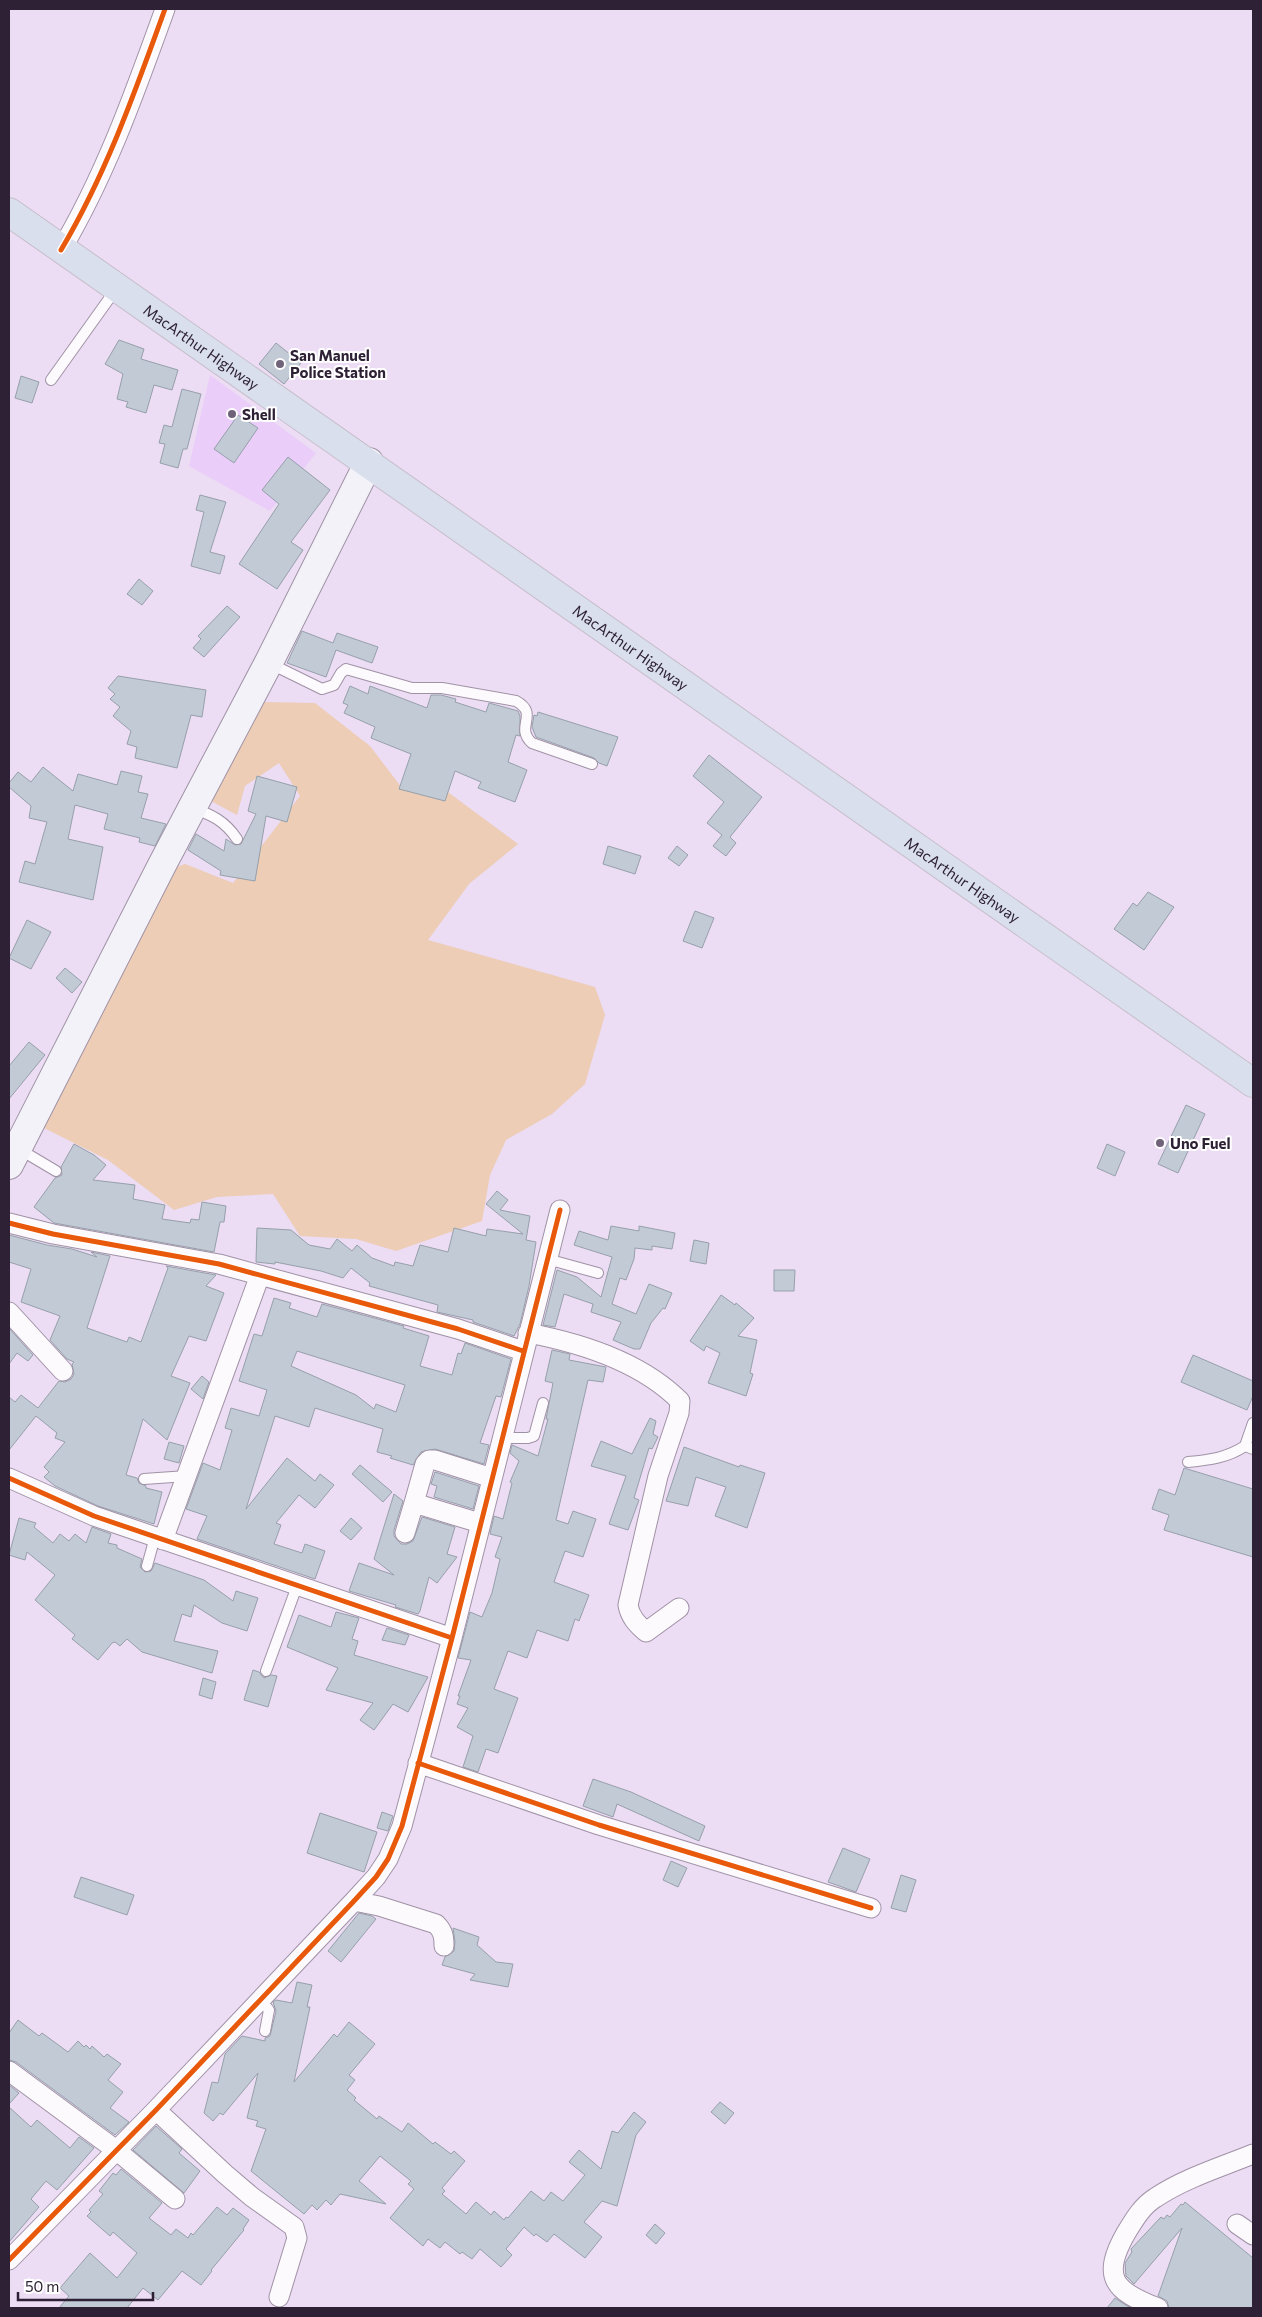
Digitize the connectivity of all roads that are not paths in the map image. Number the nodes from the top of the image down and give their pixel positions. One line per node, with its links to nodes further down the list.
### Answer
1 (165, 9): 3 (street)
2 (9, 212): 3 (highway, MacArthur Highway)
3 (61, 250): 4 (highway, MacArthur Highway)
4 (116, 289): 5 (lane); 6 (highway, MacArthur Highway)
5 (51, 380)
6 (369, 462): 7 (main road); 11 (highway, MacArthur Highway)
7 (268, 662): 8 (lane); 9 (main road)
8 (592, 764)
9 (192, 807): 10 (lane); 12 (main road)
10 (237, 839)
11 (1253, 1083)
12 (13, 1157): 13 (lane)
13 (56, 1171)
14 (560, 1210): 16 (street)
15 (9, 1223): 18 (street)
16 (547, 1260): 17 (lane); 20 (street)
17 (598, 1273)
18 (260, 1275): 20 (street); 27 (street)
19 (9, 1312): 21 (street)
20 (525, 1342): 24 (street); 37 (street)
21 (63, 1371)
22 (543, 1403): 24 (lane)
23 (1253, 1424): 25 (lane)
24 (501, 1438): 29 (street)
25 (1249, 1448): 26 (lane)
26 (1188, 1462)
27 (187, 1476): 30 (lane); 34 (street)
28 (9, 1478): 34 (street)
29 (492, 1478): 31 (street); 32 (street)
30 (144, 1479)
31 (414, 1503): 32 (street); 33 (street)
32 (480, 1524): 38 (street)
33 (405, 1533)
34 (159, 1539): 35 (lane); 36 (street)
35 (147, 1566)
36 (297, 1586): 38 (street); 39 (lane)
37 (679, 1608)
38 (452, 1638): 40 (street)
39 (266, 1672)
40 (418, 1763): 41 (street); 42 (street)
41 (354, 1901): 43 (street); 44 (street)
42 (871, 1908)
43 (444, 1946)
44 (260, 1999): 45 (lane); 47 (street)
45 (265, 2031)
46 (9, 2071): 48 (street)
47 (156, 2110): 48 (street); 54 (street)
48 (116, 2150): 50 (street); 53 (street)
49 (1253, 2154): 55 (street)
50 (175, 2198)
51 (1236, 2224): 52 (street)
52 (1253, 2235)
53 (9, 2260)
54 (279, 2297)
55 (1158, 2308)

